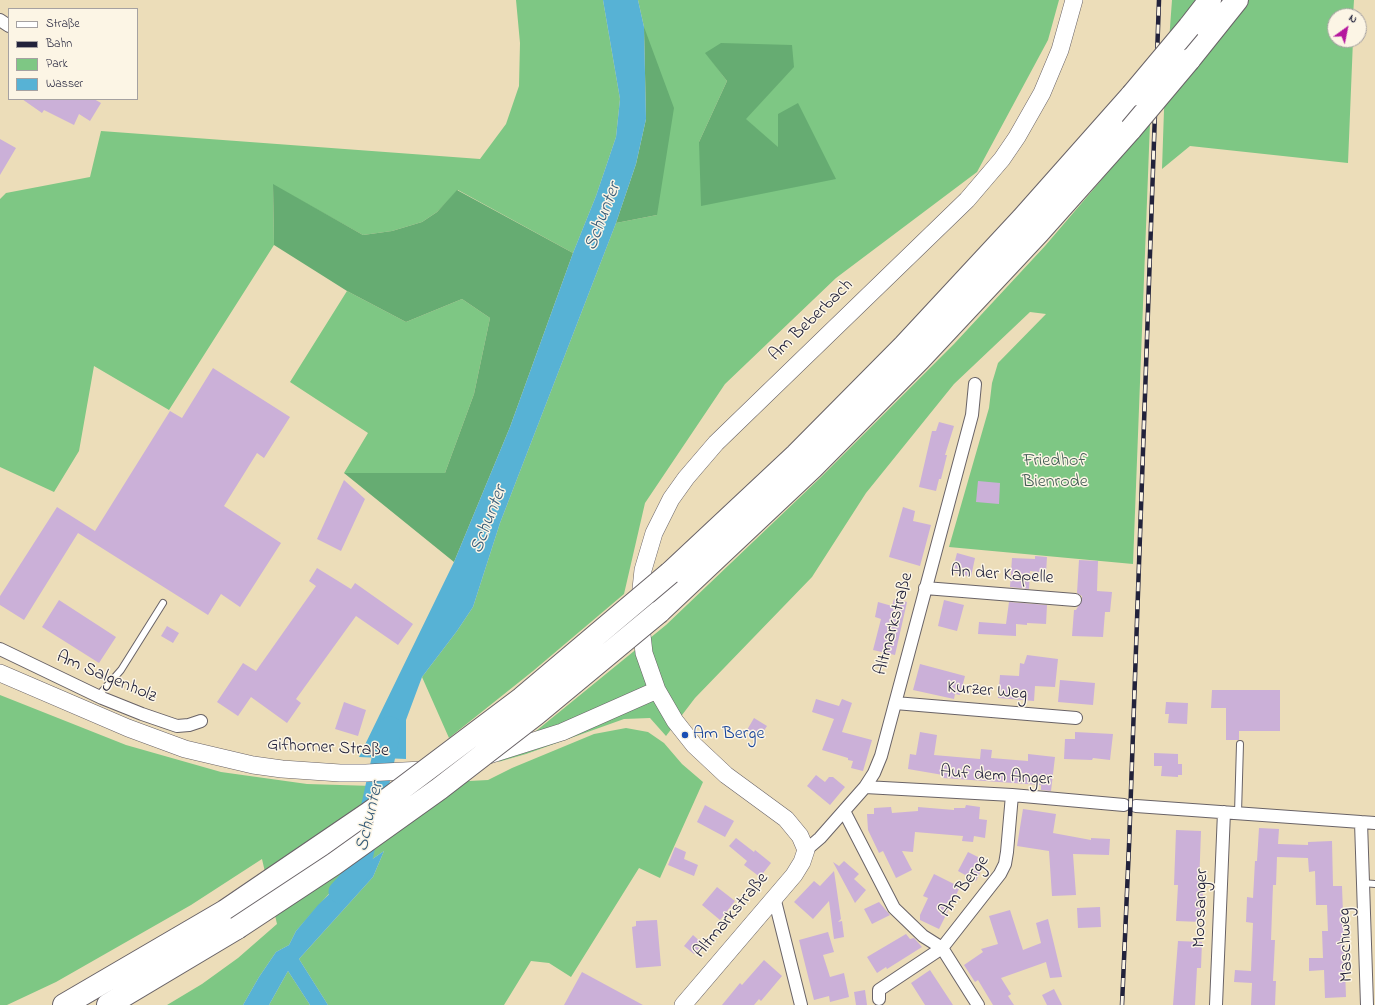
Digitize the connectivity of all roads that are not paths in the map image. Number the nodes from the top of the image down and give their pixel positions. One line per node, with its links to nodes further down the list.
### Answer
1 (1074, 0): 10 (main road, Am Beberbach)
2 (1210, 0): 30 (highway, bridge)
3 (1237, 0): 27 (highway, bridge)
4 (975, 384): 5 (street, Altmarkstraße)
5 (925, 588): 6 (street, An der Kapelle); 12 (street, Altmarkstraße)
6 (1075, 600)
7 (163, 603): 11 (lane)
8 (0, 649): 11 (street, Am Salgenholz)
9 (0, 673): 10 (main road, Gifhorner Straße, bridge)
10 (657, 690): 23 (main road)
11 (98, 696): 14 (street, Am Salgenholz)
12 (895, 703): 13 (street, Kurzer Weg); 16 (street, Altmarkstraße)
13 (1076, 718)
14 (201, 722)
15 (1240, 744): 20 (lane)
16 (864, 788): 17 (street, Auf dem Anger); 18 (street, Altmarkstraße)
17 (1012, 795): 19 (street, Auf dem Anger); 28 (street, Am Berge)
18 (844, 811): 23 (street, Altmarkstraße); 28 (street)
19 (1224, 812): 20 (street, Auf dem Anger); 36 (street, Moosanger)
20 (1238, 813): 21 (street, Auf dem Anger)
21 (1361, 822): 22 (street, Auf dem Anger); 24 (street, Maschweg)
22 (1375, 823)
23 (806, 850): 26 (main road, Altmarkstraße)
24 (1362, 883): 25 (lane, Maschweg); 37 (street, Maschweg)
25 (1375, 884)
26 (774, 897): 33 (main road, Altmarkstraße); 34 (street)
27 (237, 928): 31 (highway); 32 (highway)
28 (942, 948): 29 (street, Am Berge); 35 (street)
29 (879, 999)
30 (64, 1005)
31 (108, 1005)
32 (139, 1005)
33 (684, 1005)
34 (801, 1005)
35 (978, 1005)
36 (1216, 1005)
37 (1367, 1005)

